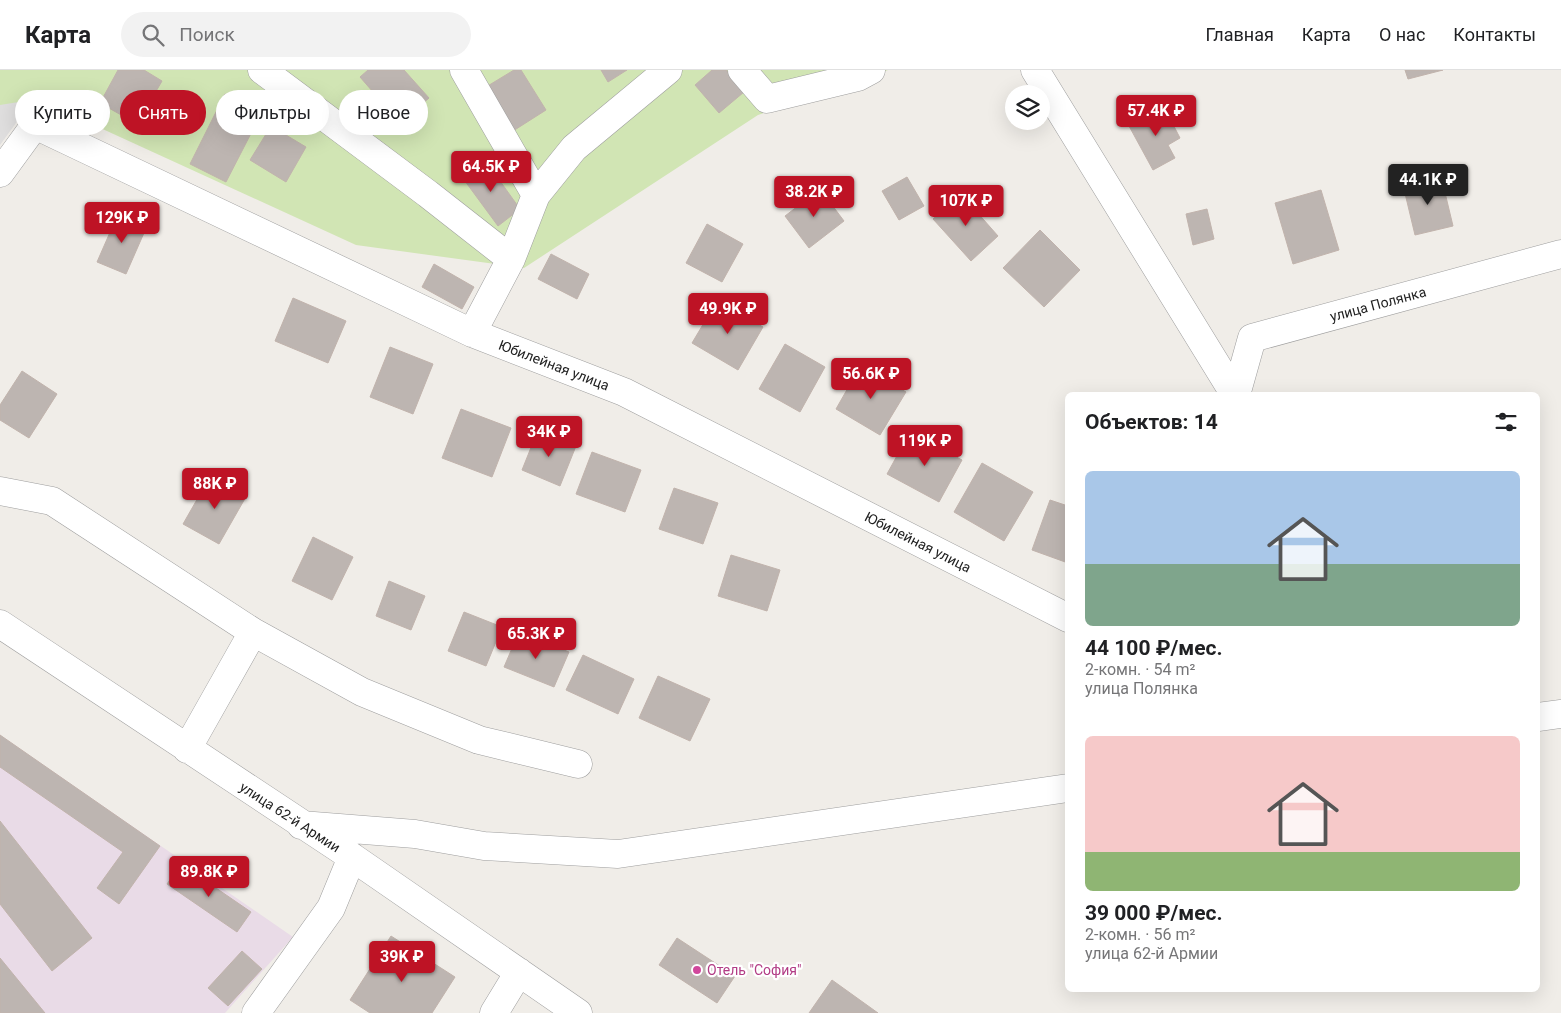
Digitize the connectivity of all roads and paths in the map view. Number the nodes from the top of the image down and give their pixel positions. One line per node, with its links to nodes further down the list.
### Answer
1 (262, 70): 10 (street)
2 (464, 70): 8 (street)
3 (668, 70): 8 (street)
4 (742, 70): 5 (street)
5 (871, 70)
6 (1035, 70): 12 (street)
7 (0, 173): 11 (street, Юбилейная улица)
8 (536, 195): 10 (street)
9 (1561, 254): 13 (street, улица Полянка)
10 (511, 259): 11 (street)
11 (472, 333): 15 (street, Юбилейная улица)
12 (1234, 392)
13 (1237, 392)
14 (0, 492): 17 (street)
15 (1065, 616)
16 (0, 624): 20 (street, улица 62-й Армии)
17 (254, 632): 20 (street); 21 (street)
18 (1561, 714): 19 (street)
19 (1540, 717)
20 (187, 749): 23 (street, улица 62-й Армии)
21 (578, 764)
22 (1065, 788): 23 (street)
23 (301, 825): 24 (street, улица 62-й Армии)
24 (352, 856): 25 (street, улица 62-й Армии); 26 (street)
25 (519, 972): 27 (street); 28 (street, улица 62-й Армии)
26 (256, 1013)
27 (494, 1013)
28 (578, 1013)

